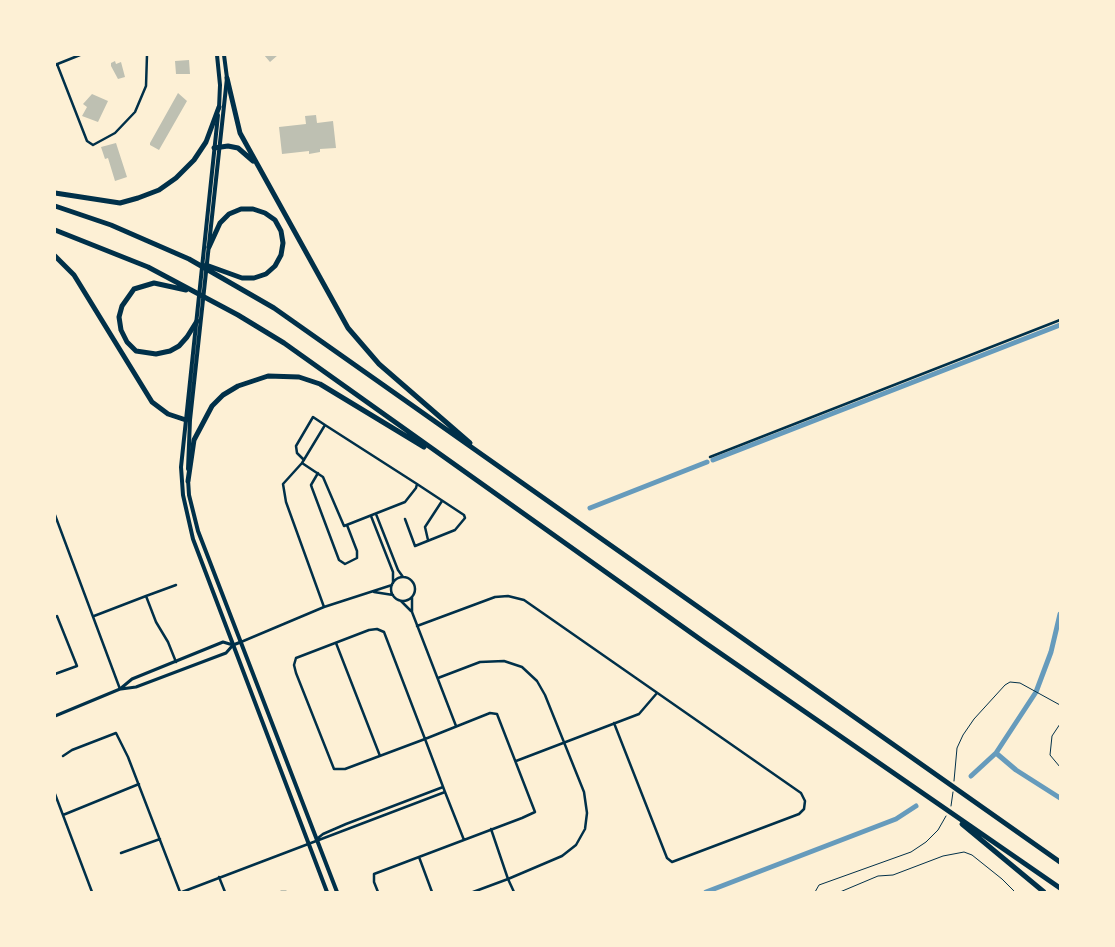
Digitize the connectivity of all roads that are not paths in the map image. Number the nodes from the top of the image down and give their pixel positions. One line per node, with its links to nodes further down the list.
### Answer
1 (80, 55): 5 (street)
2 (147, 55): 5 (street)
3 (217, 55): 7 (main road)
4 (224, 55): 6 (main road)
5 (56, 65)
6 (227, 78): 8 (main road); 10 (highway)
7 (218, 108): 9 (main road); 11 (highway)
8 (220, 147): 9 (highway); 10 (highway); 14 (main road)
9 (214, 148): 14 (main road)
10 (269, 187): 26 (highway)
11 (55, 193)
12 (55, 206): 16 (highway)
13 (55, 230): 17 (highway)
14 (207, 247): 16 (highway); 18 (main road)
15 (55, 256): 21 (highway)
16 (189, 258): 26 (highway)
17 (195, 292): 20 (highway); 27 (highway)
18 (200, 309): 20 (main road); 21 (main road)
19 (1060, 320): 23 (street)
20 (197, 321): 21 (main road)
21 (188, 420): 29 (main road); 53 (main road)
22 (325, 425): 24 (street); 24 (street); 30 (street)
23 (710, 457)
24 (304, 460): 25 (street)
25 (302, 463): 28 (street); 46 (street)
26 (493, 463): 80 (highway)
27 (463, 471): 29 (highway); 71 (highway)
28 (318, 473): 36 (street); 36 (street)
29 (188, 481): 51 (main road)
30 (417, 484): 31 (street); 32 (street)
31 (442, 501): 37 (street); 37 (street)
32 (376, 514): 34 (street); 38 (street)
33 (55, 516): 49 (street)
34 (371, 516): 36 (street); 39 (street)
35 (405, 519): 37 (street)
36 (347, 525)
37 (428, 540)
38 (403, 578): 39 (street); 44 (street)
39 (393, 584): 41 (street); 42 (street)
40 (176, 585): 43 (street)
41 (372, 592): 42 (street); 46 (street)
42 (393, 595): 45 (street)
43 (146, 596): 49 (street); 54 (street)
44 (412, 597): 45 (street); 47 (street)
45 (401, 601): 47 (street)
46 (324, 608): 51 (street)
47 (412, 612): 50 (street)
48 (55, 617): 55 (street)
49 (94, 617): 57 (street)
50 (417, 626): 56 (street); 58 (street)
51 (241, 642): 53 (street); 75 (main road)
52 (336, 643): 62 (street); 65 (street); 65 (street)
53 (233, 645): 54 (street); 57 (street); 77 (main road)
54 (176, 662): 57 (street)
55 (55, 674)
56 (438, 678): 61 (street); 63 (street)
57 (120, 689): 59 (street)
58 (657, 693): 60 (street); 60 (street)
59 (56, 715)
60 (614, 724): 63 (street)
61 (456, 726): 62 (street); 66 (street)
62 (425, 739): 65 (street); 68 (street)
63 (565, 743): 66 (street); 82 (street)
64 (63, 756): 67 (street)
65 (380, 756)
66 (516, 762): 73 (street)
67 (139, 784): 72 (street); 74 (street)
68 (443, 787): 69 (street); 75 (street)
69 (445, 792): 75 (street); 76 (street)
70 (55, 794): 72 (street)
71 (935, 801): 83 (highway); 95 (highway)
72 (63, 815): 84 (street)
73 (491, 829): 76 (street); 82 (street)
74 (160, 839): 78 (street); 85 (street)
75 (317, 839): 77 (street); 90 (main road)
76 (464, 840): 79 (street)
77 (308, 843): 81 (street); 89 (main road)
78 (121, 853)
79 (419, 858): 91 (street); 92 (street)
80 (1060, 861)
81 (219, 878): 85 (street); 86 (street)
82 (508, 879): 93 (street); 94 (street)
83 (1060, 888)
84 (92, 892)
85 (181, 892)
86 (225, 892)
87 (281, 892): 88 (street)
88 (286, 892)
89 (327, 892)
90 (338, 892)
91 (378, 892)
92 (432, 892)
93 (473, 892)
94 (514, 892)
95 (1044, 892)

